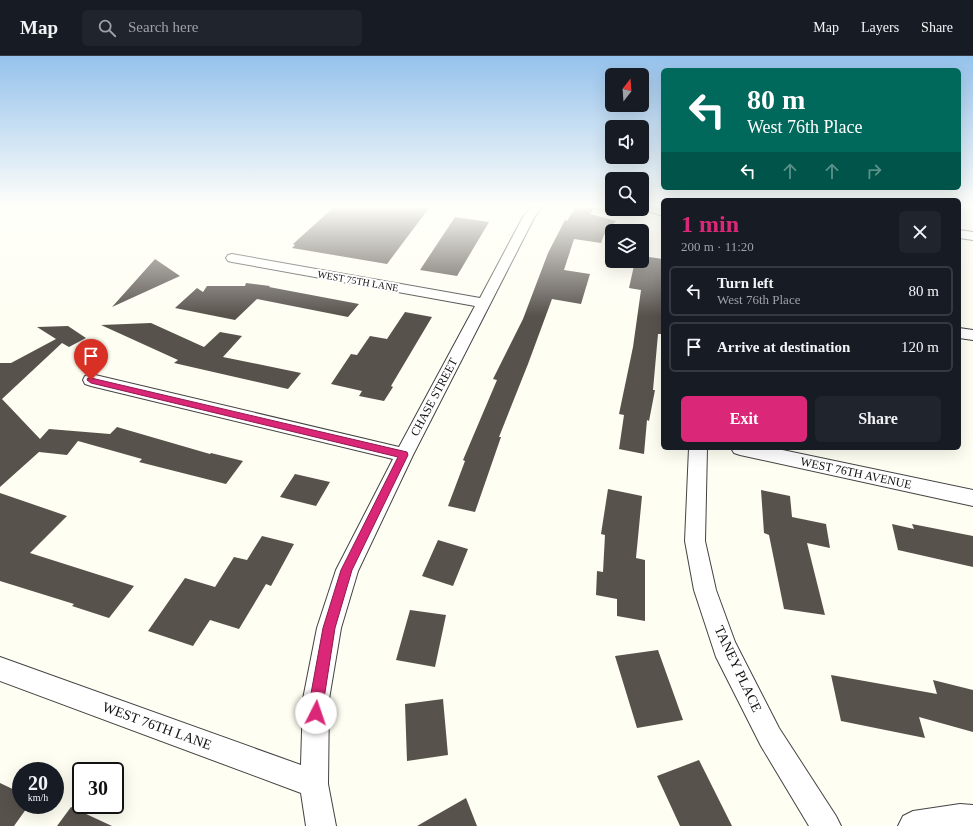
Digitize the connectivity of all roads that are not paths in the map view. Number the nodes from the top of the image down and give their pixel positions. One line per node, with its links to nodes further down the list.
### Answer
1 (514, 244): 3 (street, CHASE STREET)
2 (232, 258): 3 (street, WEST 75TH LANE)
3 (484, 303): 9 (street, CHASE STREET)
4 (961, 333): 5 (street)
5 (973, 335)
6 (91, 380): 9 (street)
7 (698, 450): 15 (street, TANEY PLACE)
8 (749, 450): 10 (street, WEST 76TH AVENUE)
9 (404, 455): 12 (street, CHASE STREET)
10 (973, 498)
11 (0, 669): 12 (street, WEST 76TH LANE)
12 (314, 784): 14 (street, CHASE STREET)
13 (973, 820): 16 (street)
14 (321, 826)
15 (826, 826)
16 (913, 826)

